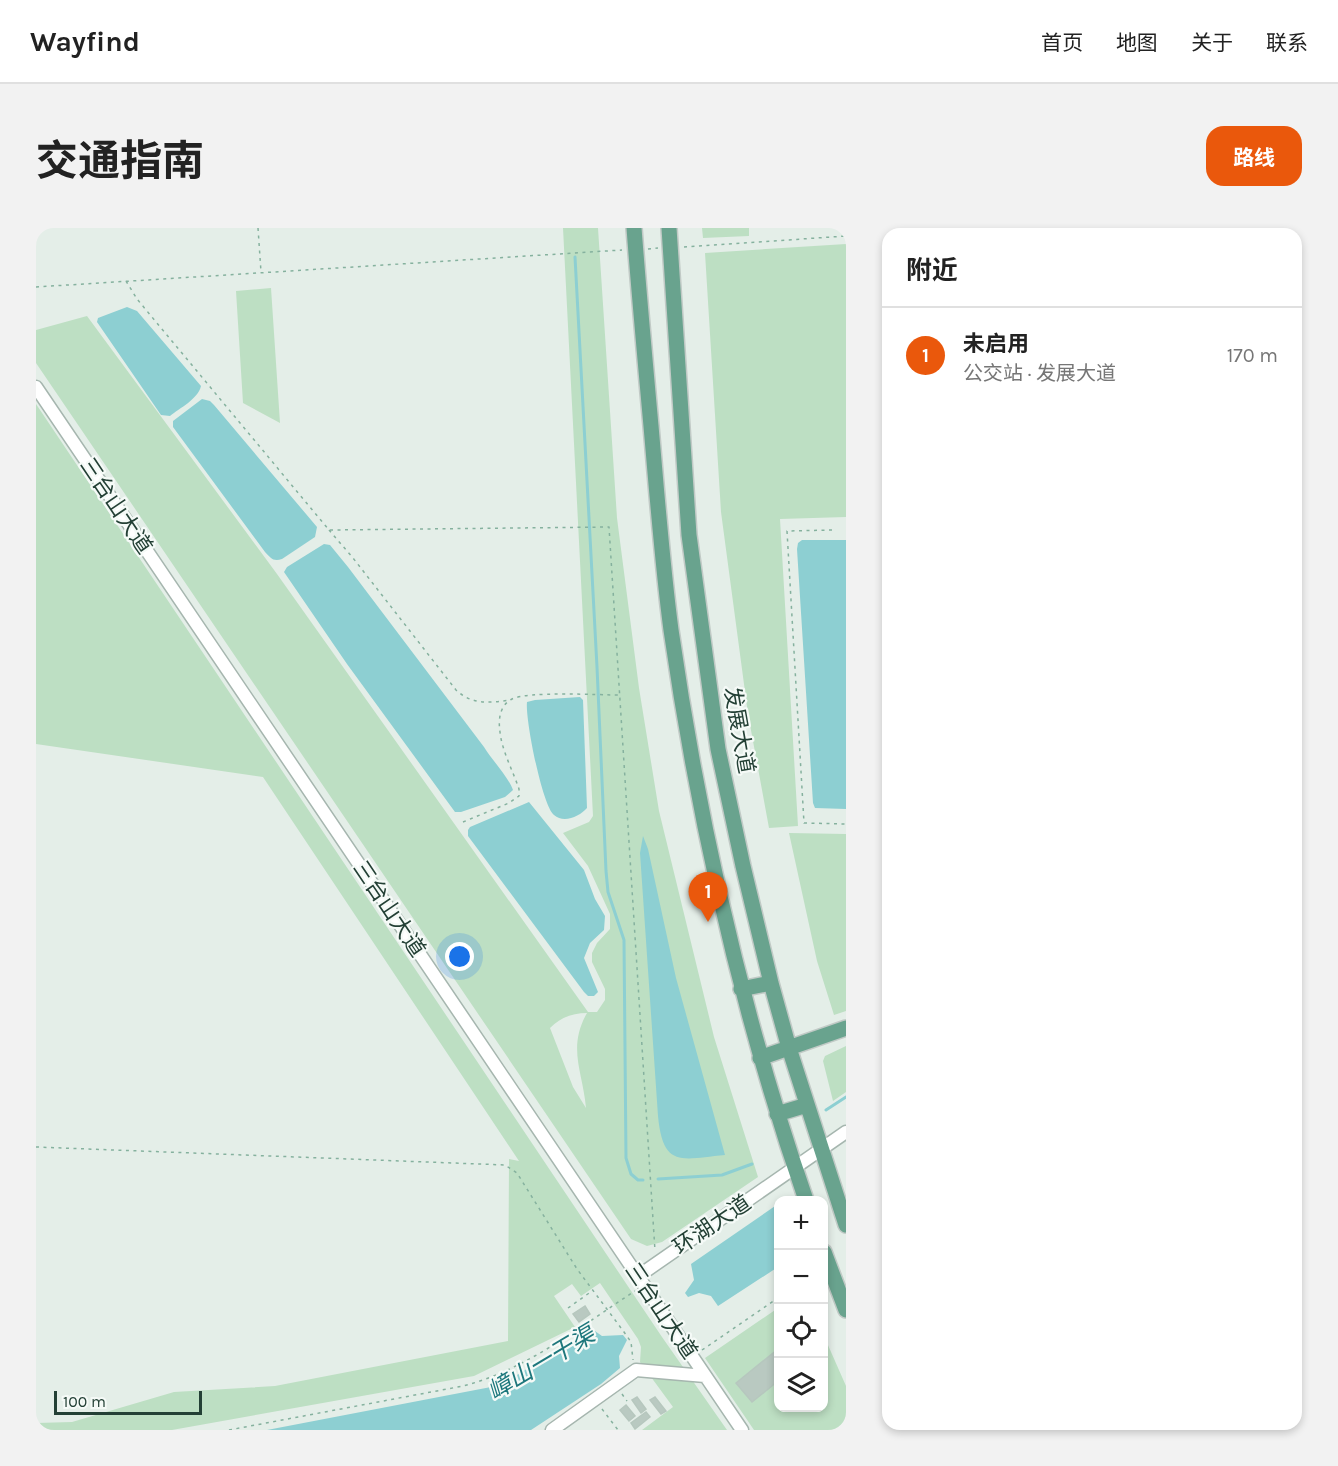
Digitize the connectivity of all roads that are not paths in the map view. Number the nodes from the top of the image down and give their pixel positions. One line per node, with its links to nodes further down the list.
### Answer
1 (634, 228): 5 (main road)
2 (669, 228): 4 (main road, 发展大道)
3 (36, 387): 17 (street, 三台山大道)
4 (771, 983): 5 (main road); 7 (main road, 发展大道)
5 (741, 989): 8 (main road)
6 (846, 1028): 7 (main road)
7 (789, 1048): 8 (main road); 9 (main road, 发展大道)
8 (760, 1058): 10 (main road)
9 (807, 1105): 10 (main road); 12 (main road, 发展大道)
10 (777, 1114): 13 (main road)
11 (846, 1132): 12 (street, 环湖大道)
12 (823, 1154): 13 (street, 环湖大道); 15 (main road, 发展大道)
13 (796, 1173): 14 (main road); 17 (street, 环湖大道)
14 (805, 1196)
15 (846, 1226)
16 (828, 1263): 18 (main road)
17 (640, 1281): 19 (street, 三台山大道)
18 (846, 1310)
19 (705, 1376): 20 (street); 21 (street, 三台山大道)
20 (552, 1430)
21 (742, 1430)

